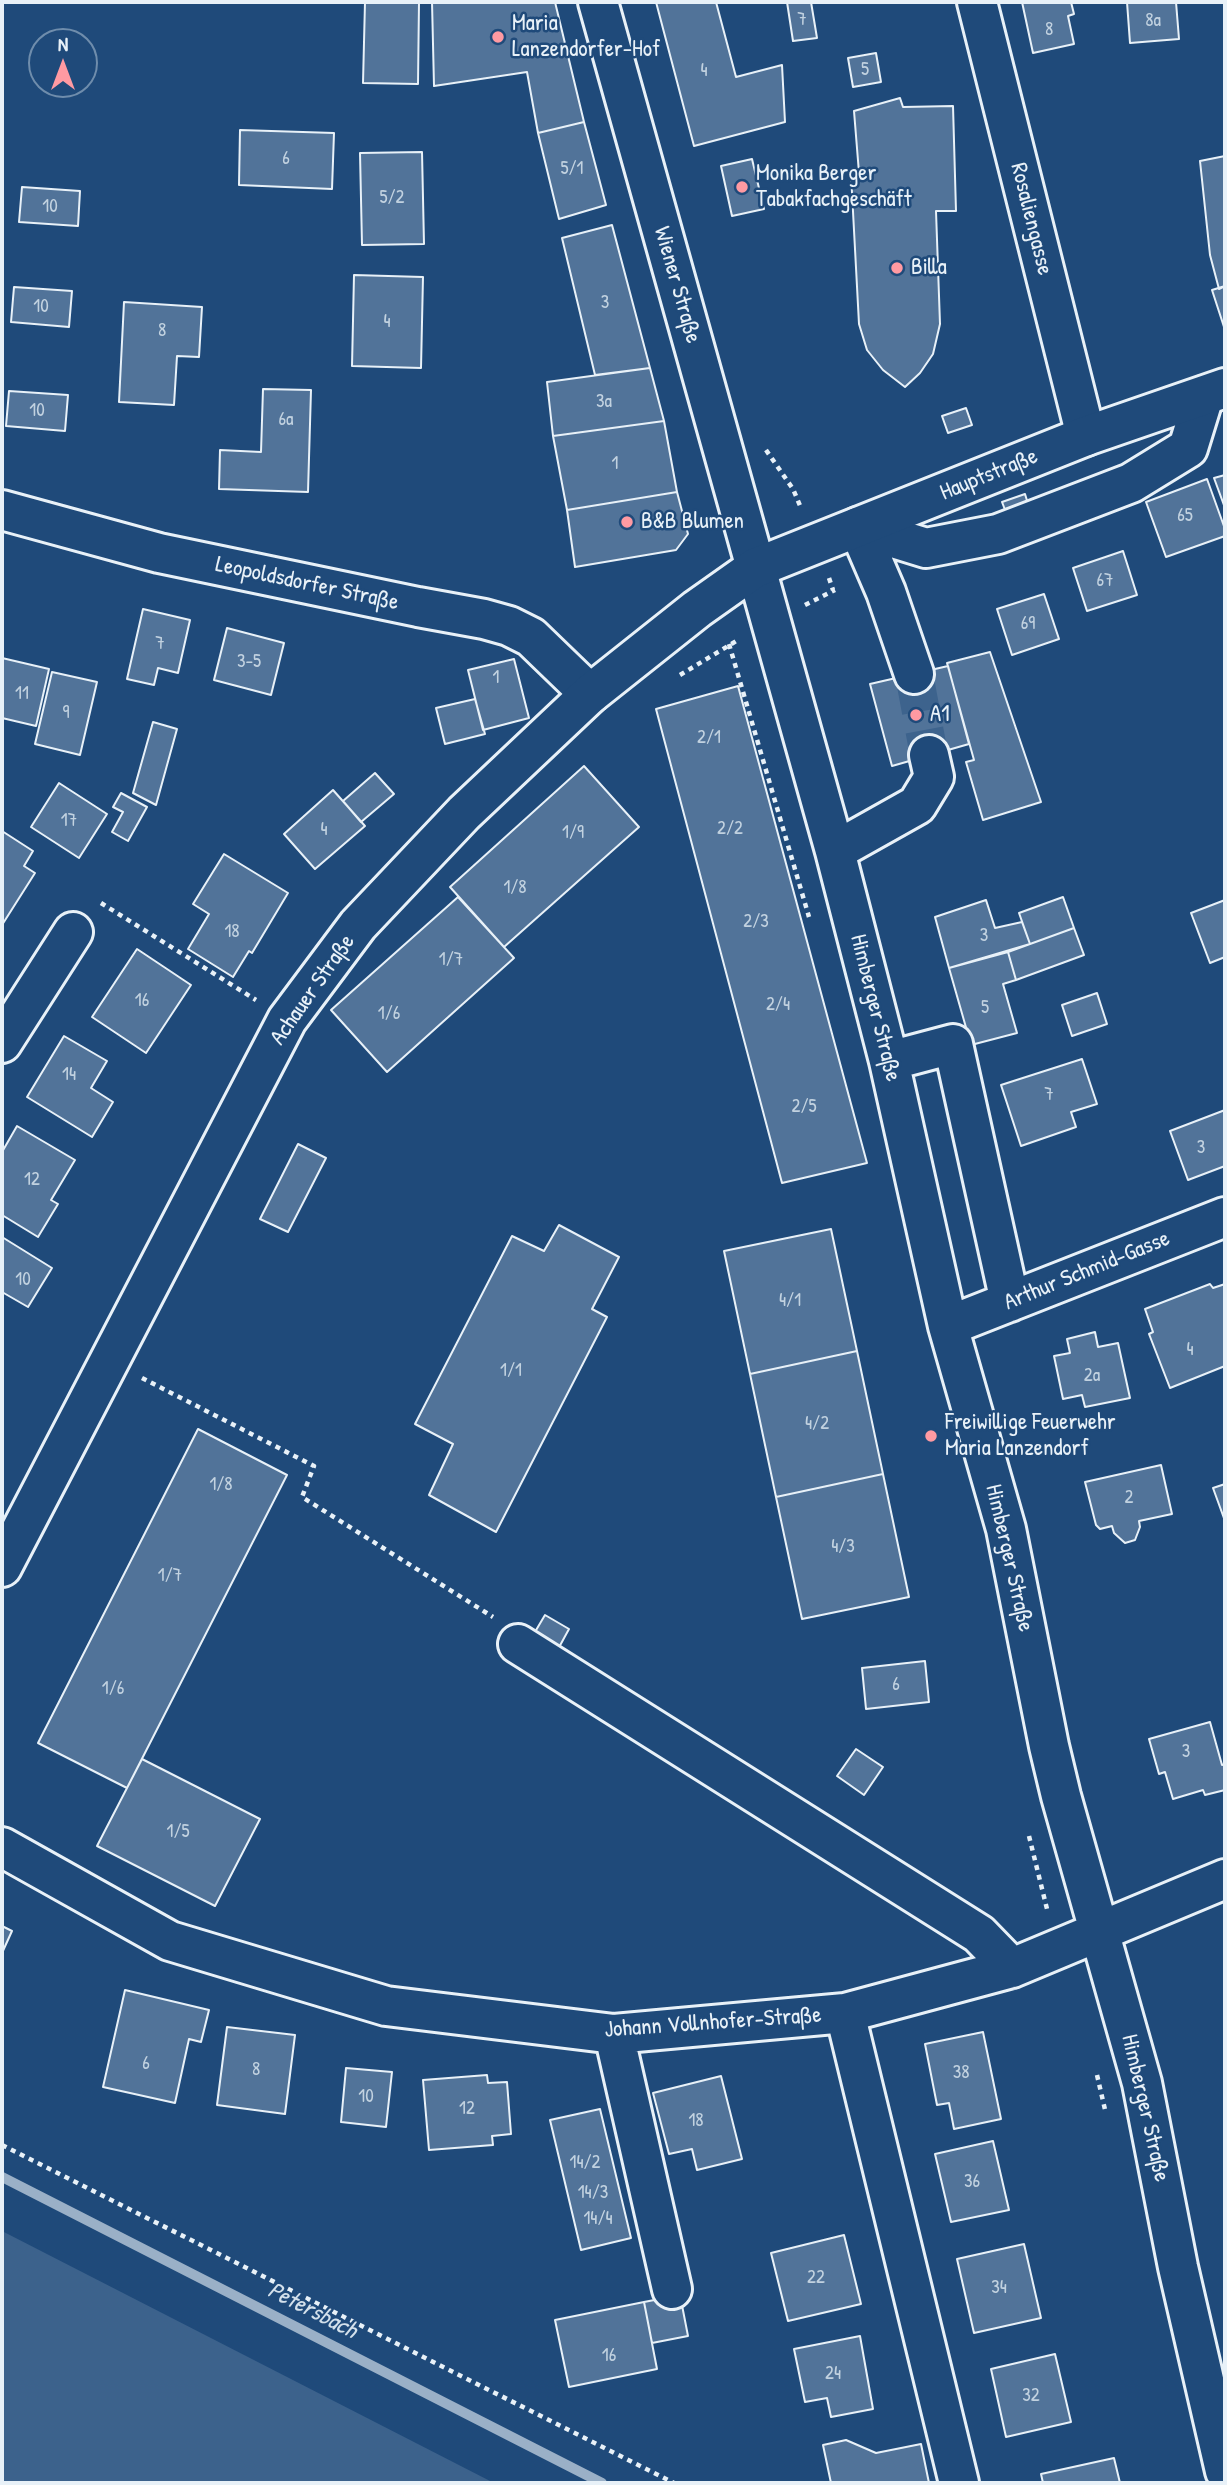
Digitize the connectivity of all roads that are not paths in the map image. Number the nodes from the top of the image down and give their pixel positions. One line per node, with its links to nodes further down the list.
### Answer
1 (598, 2): 7 (street, Wiener Straße)
2 (977, 2): 4 (street, Rosaliengasse)
3 (1214, 392): 4 (street, Hauptstraße); 6 (street)
4 (1086, 436): 6 (street, Hauptstraße)
5 (2, 510): 9 (street, Leopoldsdorfer Straße)
6 (858, 527): 7 (street, Hauptstraße); 8 (street)
7 (755, 568): 9 (street, Achauer Straße); 11 (street, Himberger Straße)
8 (914, 674)
9 (590, 694): 18 (street, Achauer Straße)
10 (929, 755): 11 (street)
11 (835, 851): 14 (street, Himberger Straße)
12 (73, 932): 13 (street)
13 (2, 1043)
14 (889, 1061): 16 (street); 17 (street, Himberger Straße)
15 (1225, 1217): 16 (street, Arthur Schmid-Gasse)
16 (1010, 1302): 17 (street, Arthur Schmid-Gasse)
17 (948, 1326): 22 (street, Himberger Straße)
18 (2, 1567)
19 (518, 1644): 23 (street)
20 (2, 1847): 25 (street, Johann Vollnhofer-Straße)
21 (1225, 1879): 22 (street, Johann Vollnhofer-Straße)
22 (1099, 1931): 23 (street, Johann Vollnhofer-Straße); 27 (street, Himberger Straße)
23 (1012, 1968): 24 (street, Johann Vollnhofer-Straße)
24 (845, 2013): 25 (street, Johann Vollnhofer-Straße); 28 (street)
25 (614, 2034): 26 (street)
26 (673, 2289)
27 (1225, 2471)
28 (959, 2483)

